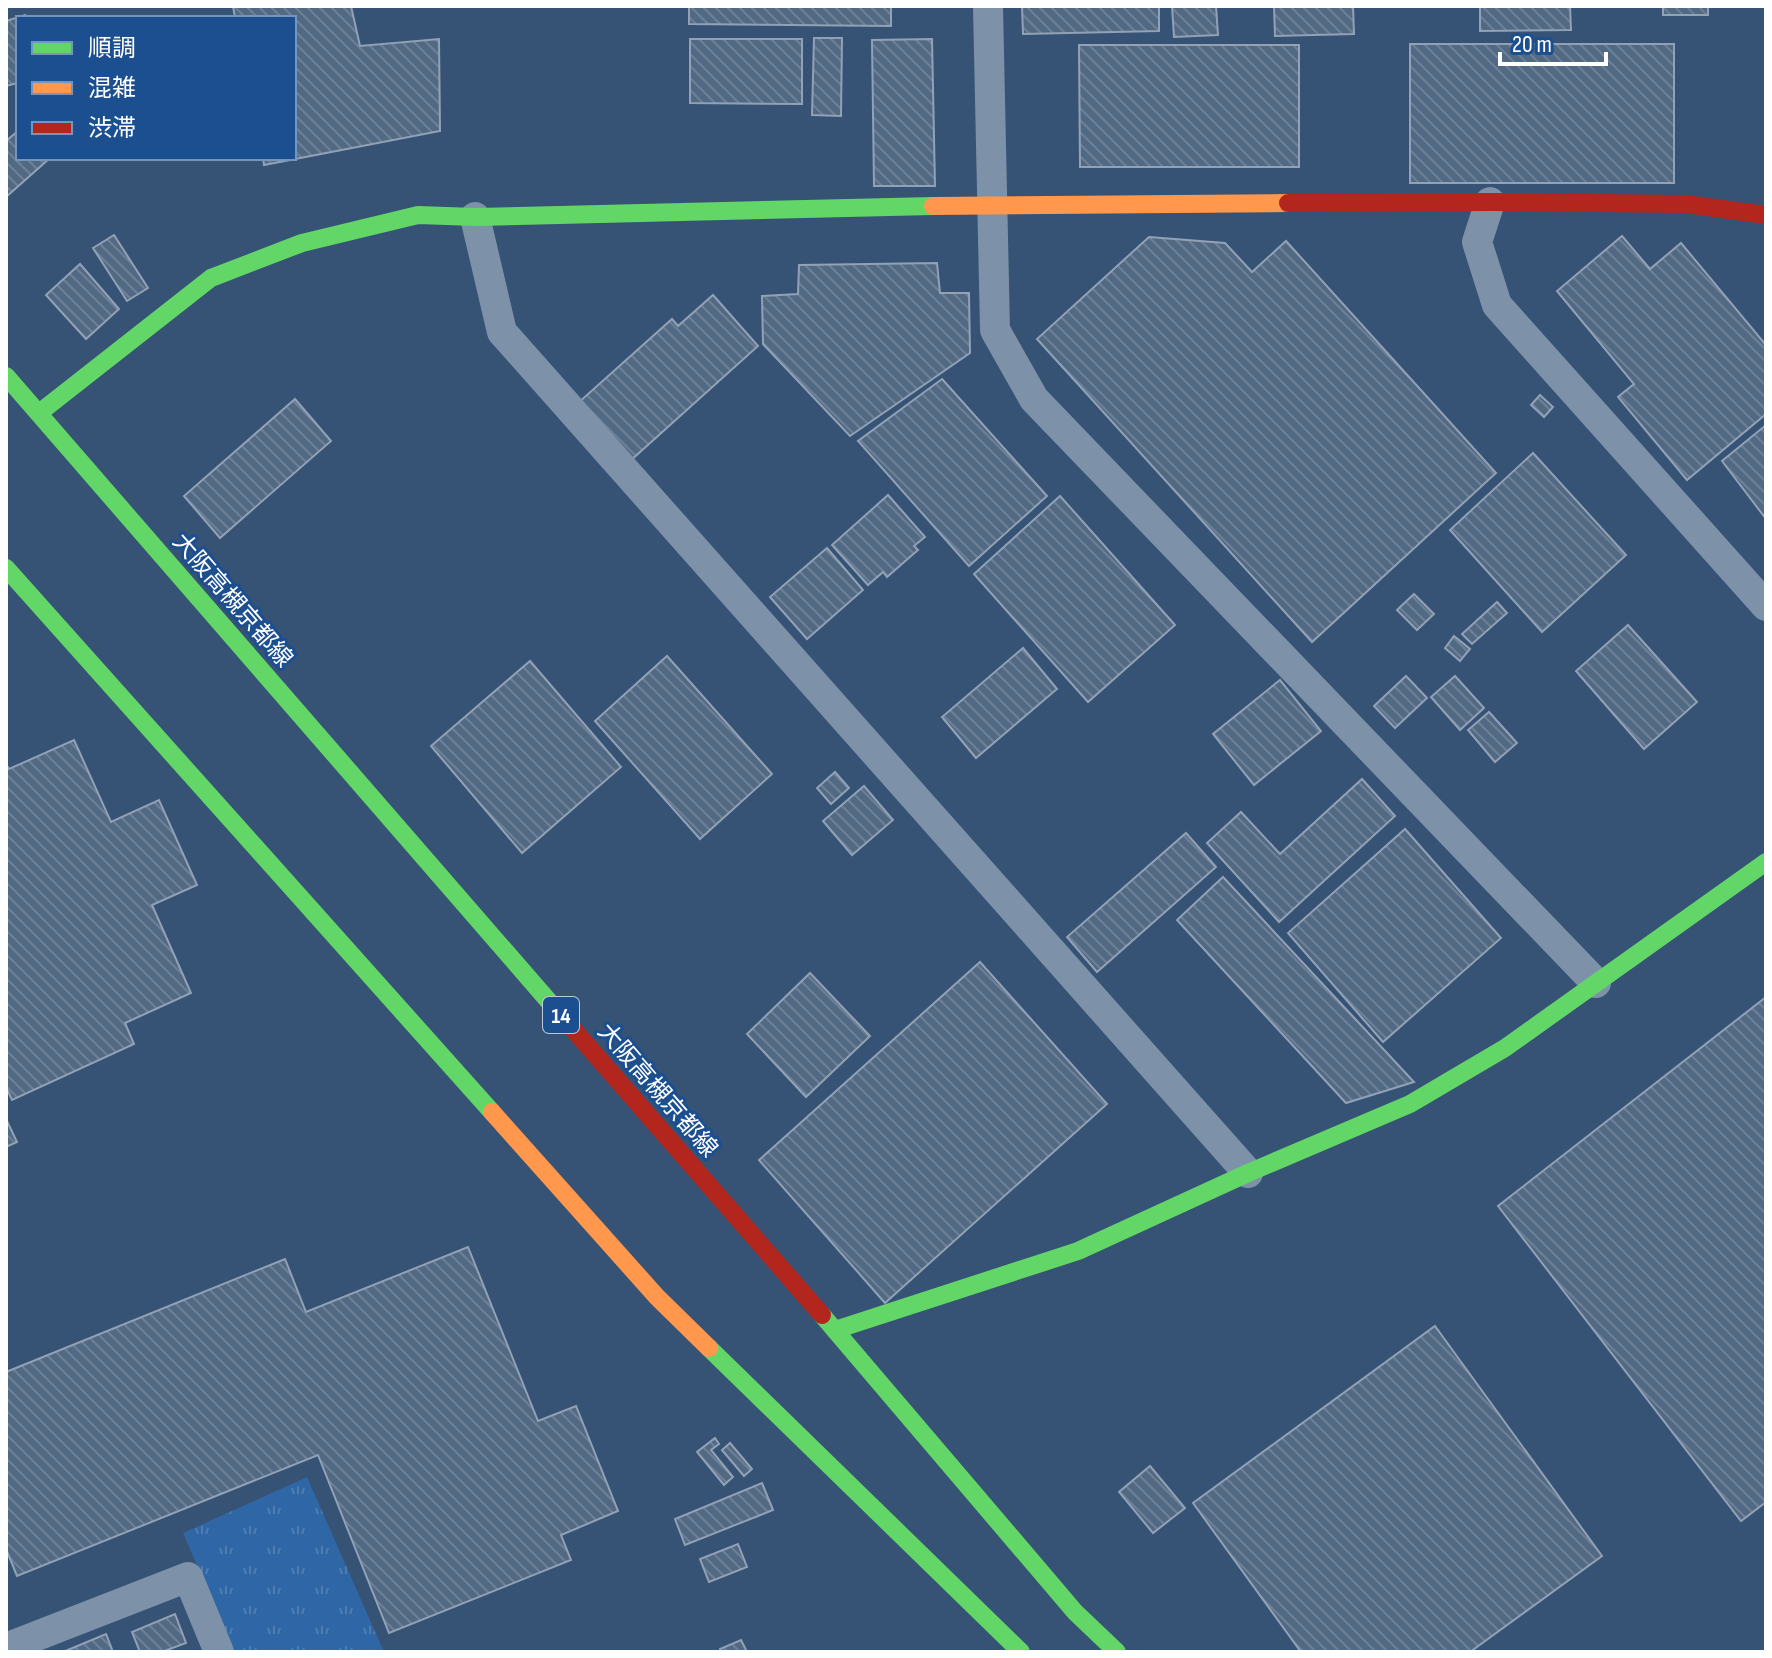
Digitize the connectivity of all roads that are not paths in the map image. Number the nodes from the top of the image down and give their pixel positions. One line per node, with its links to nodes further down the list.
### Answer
1 (988, 6): 3 (street)
2 (1490, 202): 3 (main road); 4 (main road); 9 (street)
3 (992, 205): 5 (main road); 11 (street)
4 (1766, 215)
5 (475, 217): 7 (main road); 12 (street)
6 (6, 376): 7 (main road, 大阪高槻京都線 / 14)
7 (39, 413): 13 (main road, 大阪高槻京都線 / 14)
8 (6, 568): 16 (main road)
9 (1766, 606)
10 (1766, 862): 11 (main road)
11 (1596, 983): 12 (main road)
12 (1248, 1173): 13 (main road)
13 (835, 1330): 17 (main road, 大阪高槻京都線 / 14)
14 (14, 1638): 15 (street)
15 (219, 1652)
16 (1021, 1652)
17 (1117, 1652)

